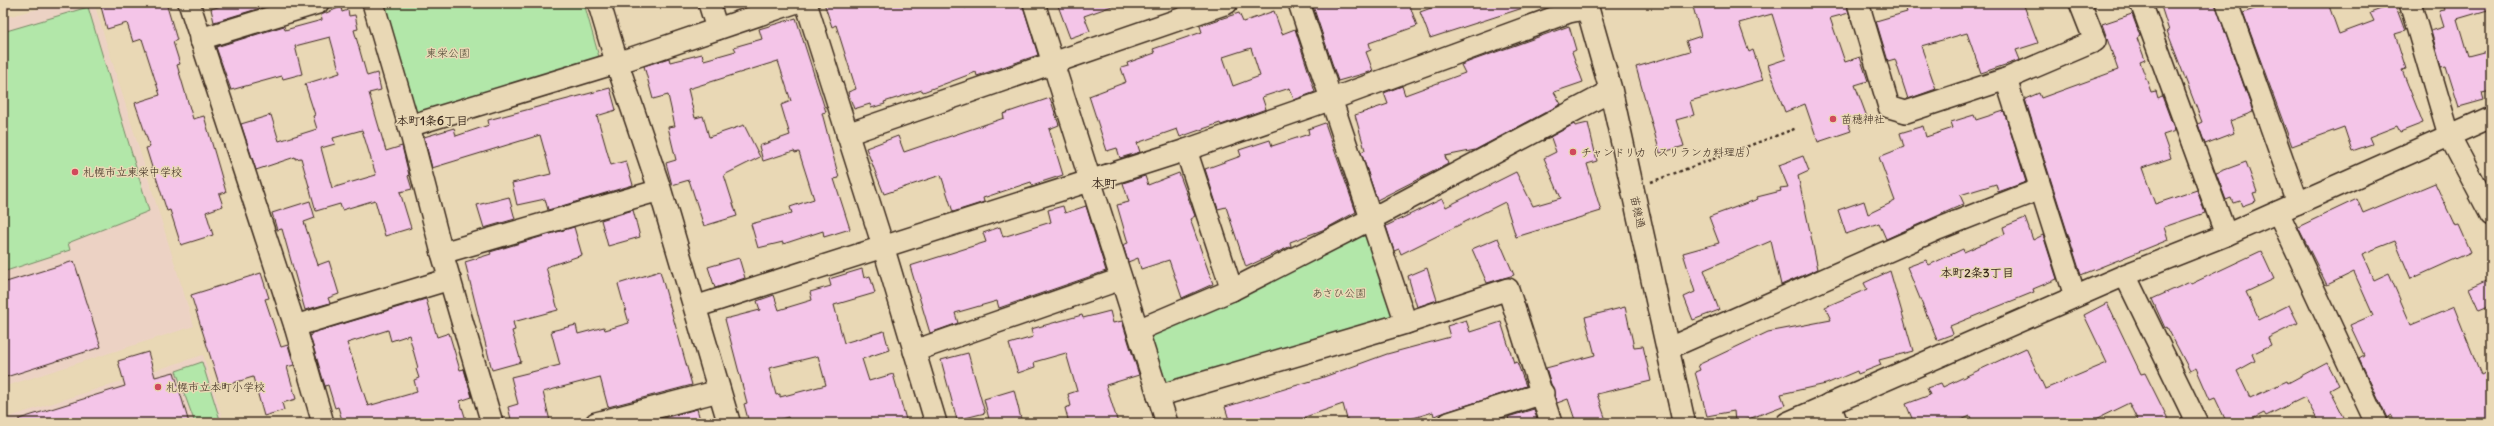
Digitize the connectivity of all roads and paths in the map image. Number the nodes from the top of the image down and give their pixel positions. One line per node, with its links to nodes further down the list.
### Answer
1 (189, 3): 18 (street)
2 (318, 3): 18 (street)
3 (373, 3): 25 (street)
4 (599, 3): 19 (street)
5 (709, 3): 17 (street)
6 (794, 3): 17 (street)
7 (806, 3): 27 (street)
8 (1034, 3): 20 (street)
9 (1227, 3): 20 (street)
10 (1299, 3): 23 (street)
11 (1858, 3): 21 (street)
12 (2080, 3): 21 (street)
13 (2141, 3): 38 (street)
14 (2227, 3): 34 (street)
15 (2410, 3): 28 (street)
16 (1587, 6): 22 (street, 苗穂通); 23 (street)
17 (717, 29): 19 (street)
18 (200, 39): 48 (street)
19 (616, 63): 25 (street); 33 (street)
20 (1054, 63): 27 (street); 30 (street)
21 (2006, 80): 32 (street)
22 (1610, 91): 37 (street); 50 (street, 苗穂通)
23 (1332, 99): 29 (street); 37 (street)
24 (2491, 117): 28 (street)
25 (409, 126): 40 (street)
26 (1797, 128): 31 (path)
27 (848, 134): 39 (street)
28 (2449, 135): 34 (street); 36 (street)
29 (1186, 150): 30 (street); 44 (street)
30 (1091, 181): 39 (street); 43 (street)
31 (1646, 184)
32 (2040, 189): 45 (street); 50 (street)
33 (660, 190): 40 (street); 46 (street)
34 (2298, 203): 35 (street)
35 (2278, 212): 38 (street); 69 (street)
36 (2491, 215)
37 (1371, 219): 44 (street); 47 (street)
38 (2226, 235): 41 (street)
39 (883, 246): 46 (street); 51 (street)
40 (442, 253): 42 (street)
41 (2124, 275): 45 (street); 68 (street)
42 (450, 279): 48 (street); 58 (street)
43 (1121, 279): 49 (street); 51 (street)
44 (1232, 290): 49 (street)
45 (2075, 296): 55 (street)
46 (695, 307): 52 (street)
47 (1406, 323): 53 (street); 54 (street)
48 (295, 326): 57 (street)
49 (1138, 330): 54 (street)
50 (1669, 348): 65 (street, 苗穂通)
51 (914, 350): 61 (street)
52 (719, 390): 56 (street); 60 (street)
53 (1543, 393): 63 (street); 64 (street)
54 (1158, 396): 62 (street)
55 (1829, 404): 66 (street); 67 (street)
56 (617, 420): 59 (street)
57 (323, 423)
58 (492, 423)
59 (596, 423)
60 (729, 423)
61 (936, 423)
62 (1166, 423)
63 (1449, 423)
64 (1551, 423)
65 (1684, 423)
66 (1787, 423)
67 (1838, 423)
68 (2197, 423)
69 (2376, 423)

